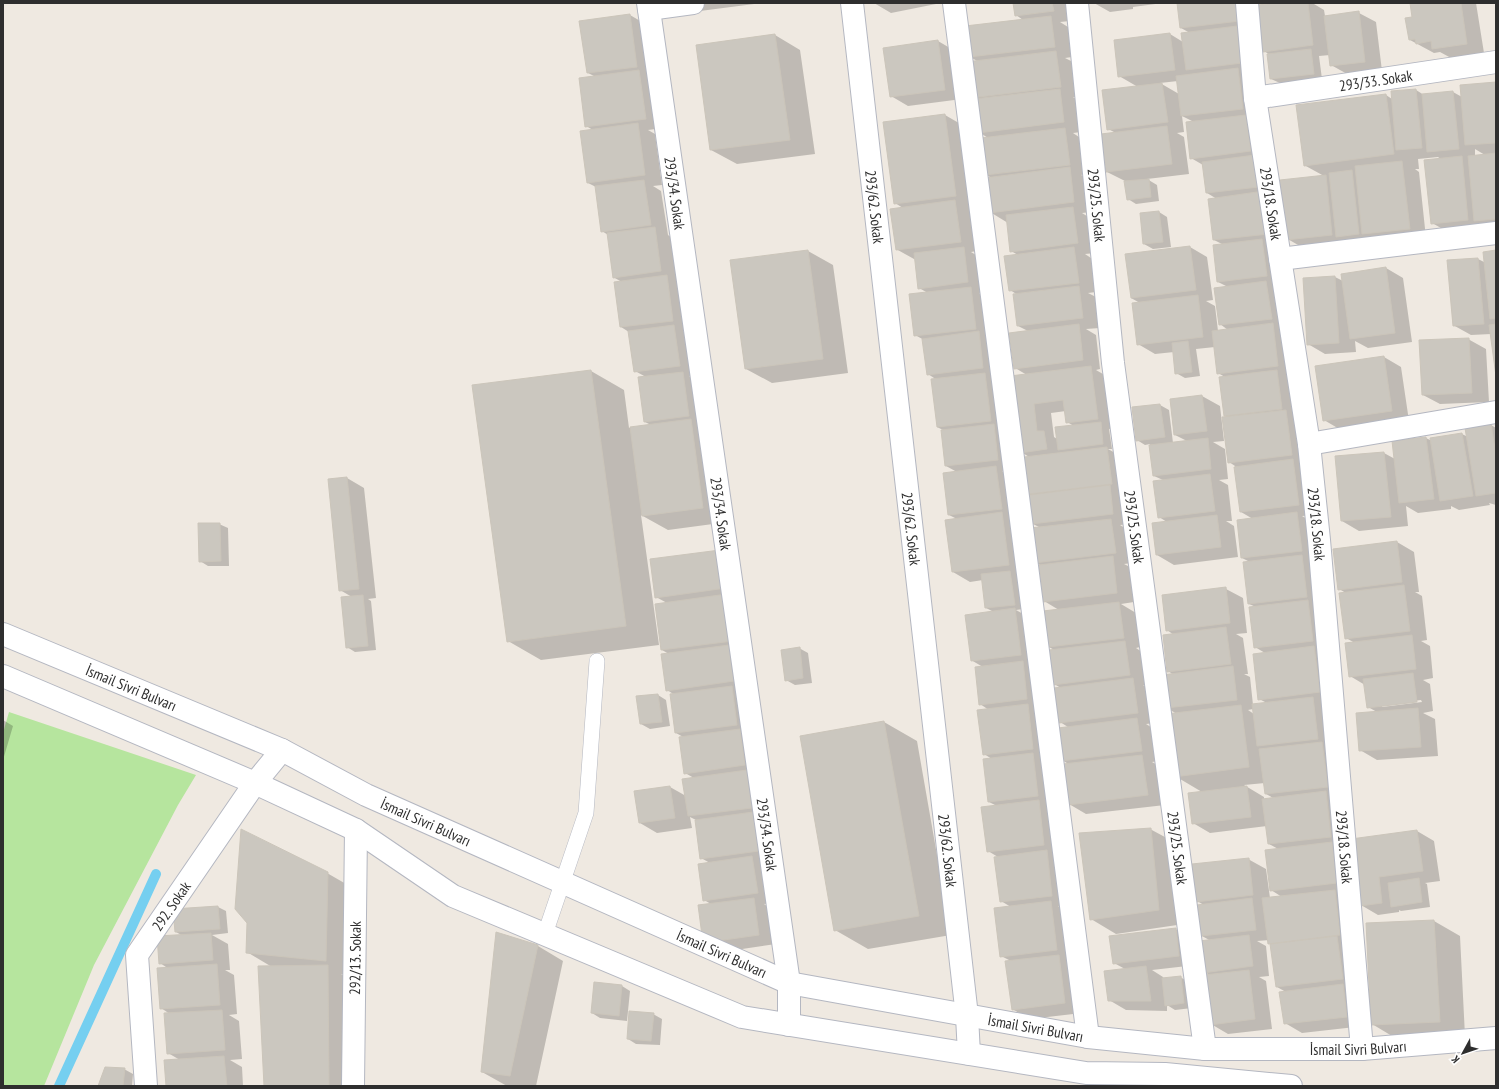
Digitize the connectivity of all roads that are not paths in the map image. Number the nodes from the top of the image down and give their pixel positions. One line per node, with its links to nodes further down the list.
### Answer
1 (693, 3): 6 (street)
2 (852, 3): 22 (street, 293/62. Sokak)
3 (954, 3): 24 (street)
4 (1077, 3): 26 (street, 293/25. Sokak)
5 (1247, 3): 8 (street, 293/18. Sokak)
6 (648, 6): 21 (street, 293/34. Sokak)
7 (1496, 62): 8 (street, 293/33. Sokak)
8 (1255, 98): 10 (street, 293/18. Sokak)
9 (1496, 233): 10 (street)
10 (1280, 258): 12 (street, 293/18. Sokak)
11 (1496, 412): 12 (street)
12 (1309, 444): 27 (street, 293/18. Sokak)
13 (3, 634): 16 (street, İsmail Sivri Bulvarı)
14 (598, 661): 19 (lane)
15 (3, 676): 17 (street)
16 (282, 750): 17 (street, 292. Sokak); 19 (street, İsmail Sivri Bulvarı)
17 (255, 783): 18 (street); 30 (street, 292. Sokak)
18 (356, 830): 20 (street); 31 (street, 292/13. Sokak)
19 (562, 882): 20 (lane); 21 (street, İsmail Sivri Bulvarı)
20 (545, 934): 23 (street)
21 (789, 983): 22 (street, İsmail Sivri Bulvarı); 23 (street, 293/34. Sokak)
22 (968, 1016): 24 (street, İsmail Sivri Bulvarı); 28 (street, 293/62. Sokak)
23 (789, 1025): 28 (street)
24 (1088, 1037): 26 (street, İsmail Sivri Bulvarı)
25 (1496, 1038): 27 (street, İsmail Sivri Bulvarı)
26 (1205, 1049): 27 (street, İsmail Sivri Bulvarı)
27 (1362, 1049)
28 (969, 1054): 29 (street)
29 (1164, 1080): 32 (street)
30 (146, 1086)
31 (353, 1086)
32 (1291, 1086)

